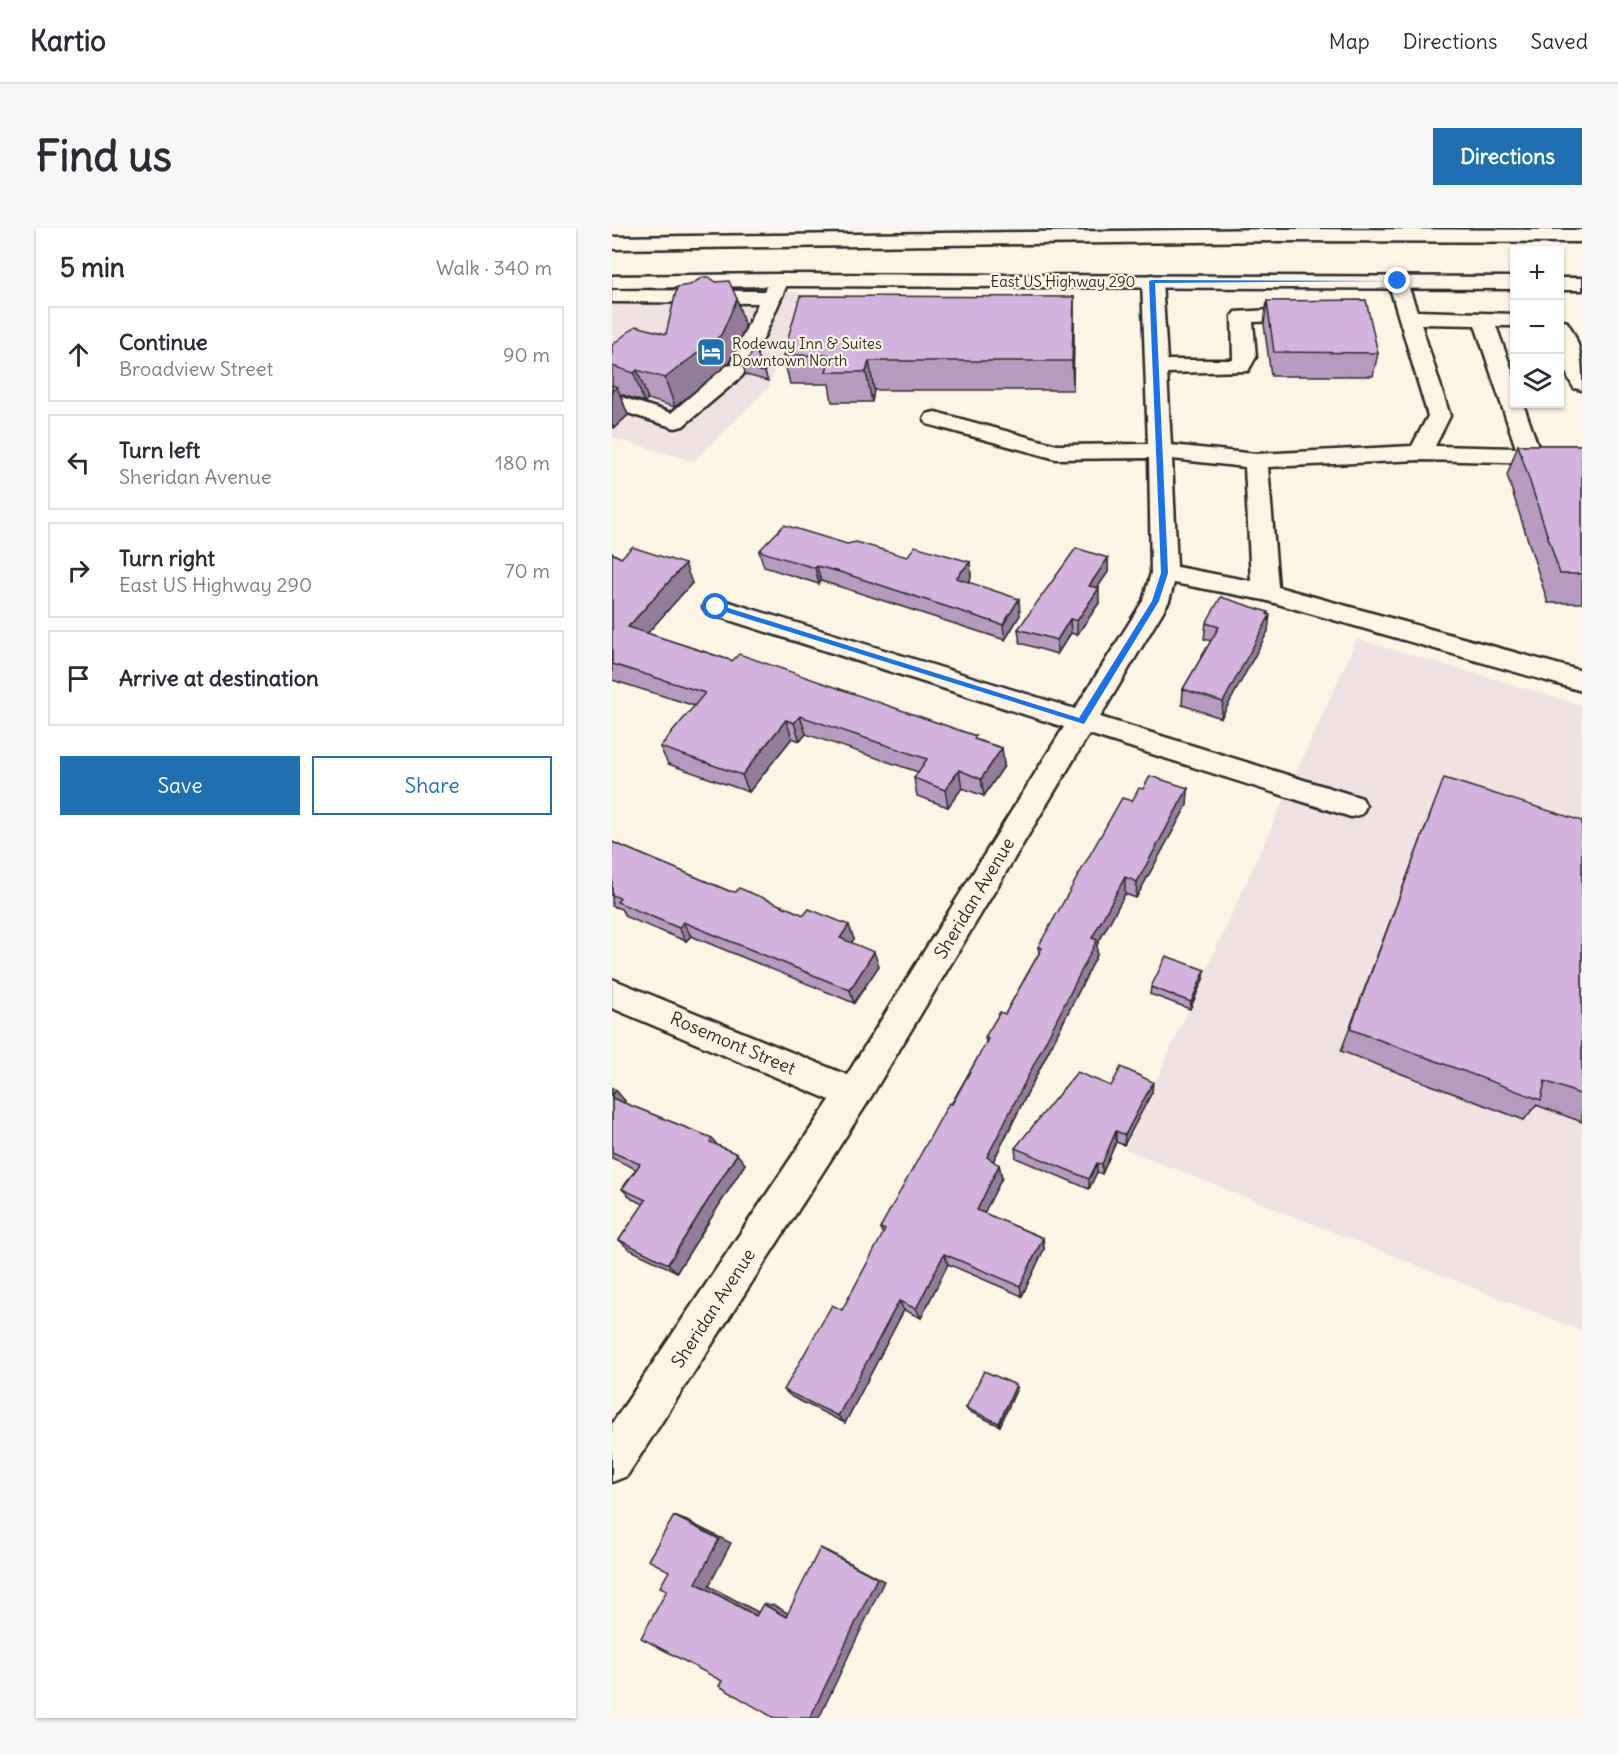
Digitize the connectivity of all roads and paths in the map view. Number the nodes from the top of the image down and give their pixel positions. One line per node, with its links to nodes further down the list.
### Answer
1 (1488, 228): 2 (main road)
2 (1582, 234): 3 (main road)
3 (612, 243)
4 (1152, 281): 5 (main road, East US Highway 290); 10 (main road, East US Highway 290); 19 (main road, Sheridan Avenue)
5 (1398, 281): 7 (main road, East US Highway 290); 13 (main road)
6 (612, 282): 10 (main road, East US Highway 290)
7 (1510, 283)
8 (1564, 284): 9 (main road)
9 (1582, 284)
10 (775, 289): 11 (main road); 21 (main road)
11 (612, 296)
12 (1323, 314): 19 (main road)
13 (1409, 317): 14 (main road); 24 (main road)
14 (1483, 319): 15 (main road); 25 (main road)
15 (1510, 320)
16 (1582, 323): 17 (main road)
17 (1564, 324)
18 (1564, 335): 20 (main road)
19 (1156, 367): 23 (main road, Sheridan Avenue)
20 (1582, 383)
21 (612, 401)
22 (935, 419): 23 (main road)
23 (1160, 451): 27 (main road); 28 (main road, Sheridan Avenue)
24 (1420, 453): 25 (main road); 27 (main road)
25 (1530, 456): 26 (main road)
26 (1582, 457)
27 (1256, 461): 29 (main road)
28 (1164, 573): 29 (main road); 32 (main road, Sheridan Avenue)
29 (1264, 592): 31 (main road)
30 (716, 607): 32 (main road)
31 (1582, 681)
32 (1081, 722): 33 (main road); 35 (main road, Sheridan Avenue)
33 (1351, 806)
34 (612, 993): 35 (main road, Rosemont Street)
35 (854, 1094): 36 (main road, Sheridan Avenue)
36 (612, 1461)

